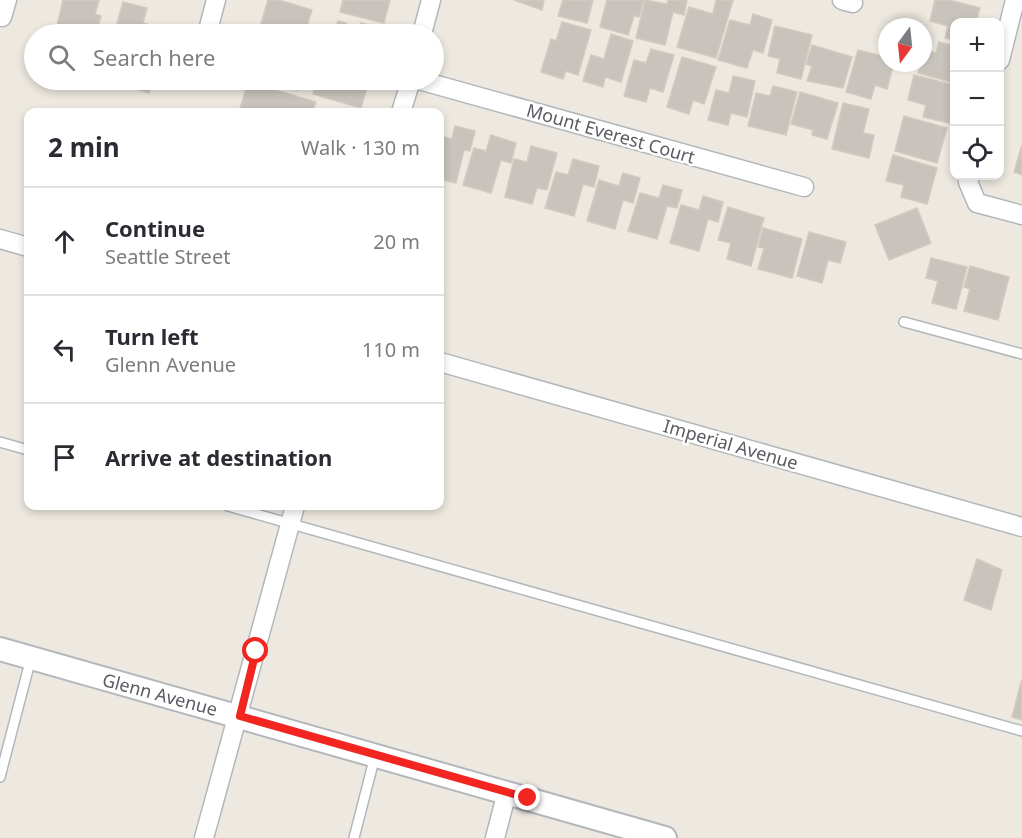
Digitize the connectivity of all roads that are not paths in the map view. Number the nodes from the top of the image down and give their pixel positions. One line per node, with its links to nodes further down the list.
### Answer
1 (216, 0): 4 (street)
2 (431, 0): 5 (street)
3 (1015, 0): 6 (street)
4 (210, 24)
5 (425, 24)
6 (1004, 41)
7 (444, 87): 11 (street, Mount Everest Court)
8 (408, 90): 9 (street)
9 (402, 108)
10 (969, 180): 12 (street)
11 (804, 187)
12 (1022, 215)
13 (0, 239): 14 (street)
14 (24, 246)
15 (904, 322): 16 (lane)
16 (1022, 354)
17 (444, 363): 22 (street, Imperial Avenue)
18 (0, 442): 19 (lane)
19 (24, 449)
20 (260, 510): 21 (lane)
21 (293, 514): 25 (street); 26 (lane)
22 (1022, 527)
23 (0, 649): 24 (street, Glenn Avenue)
24 (31, 658): 25 (street, Glenn Avenue); 28 (lane)
25 (240, 716): 27 (street, Glenn Avenue); 31 (street)
26 (1022, 731)
27 (376, 755): 29 (street, Glenn Avenue); 32 (lane)
28 (0, 777)
29 (507, 792): 30 (street, Glenn Avenue); 33 (street)
30 (656, 837)
31 (204, 838)
32 (354, 838)
33 (495, 838)

